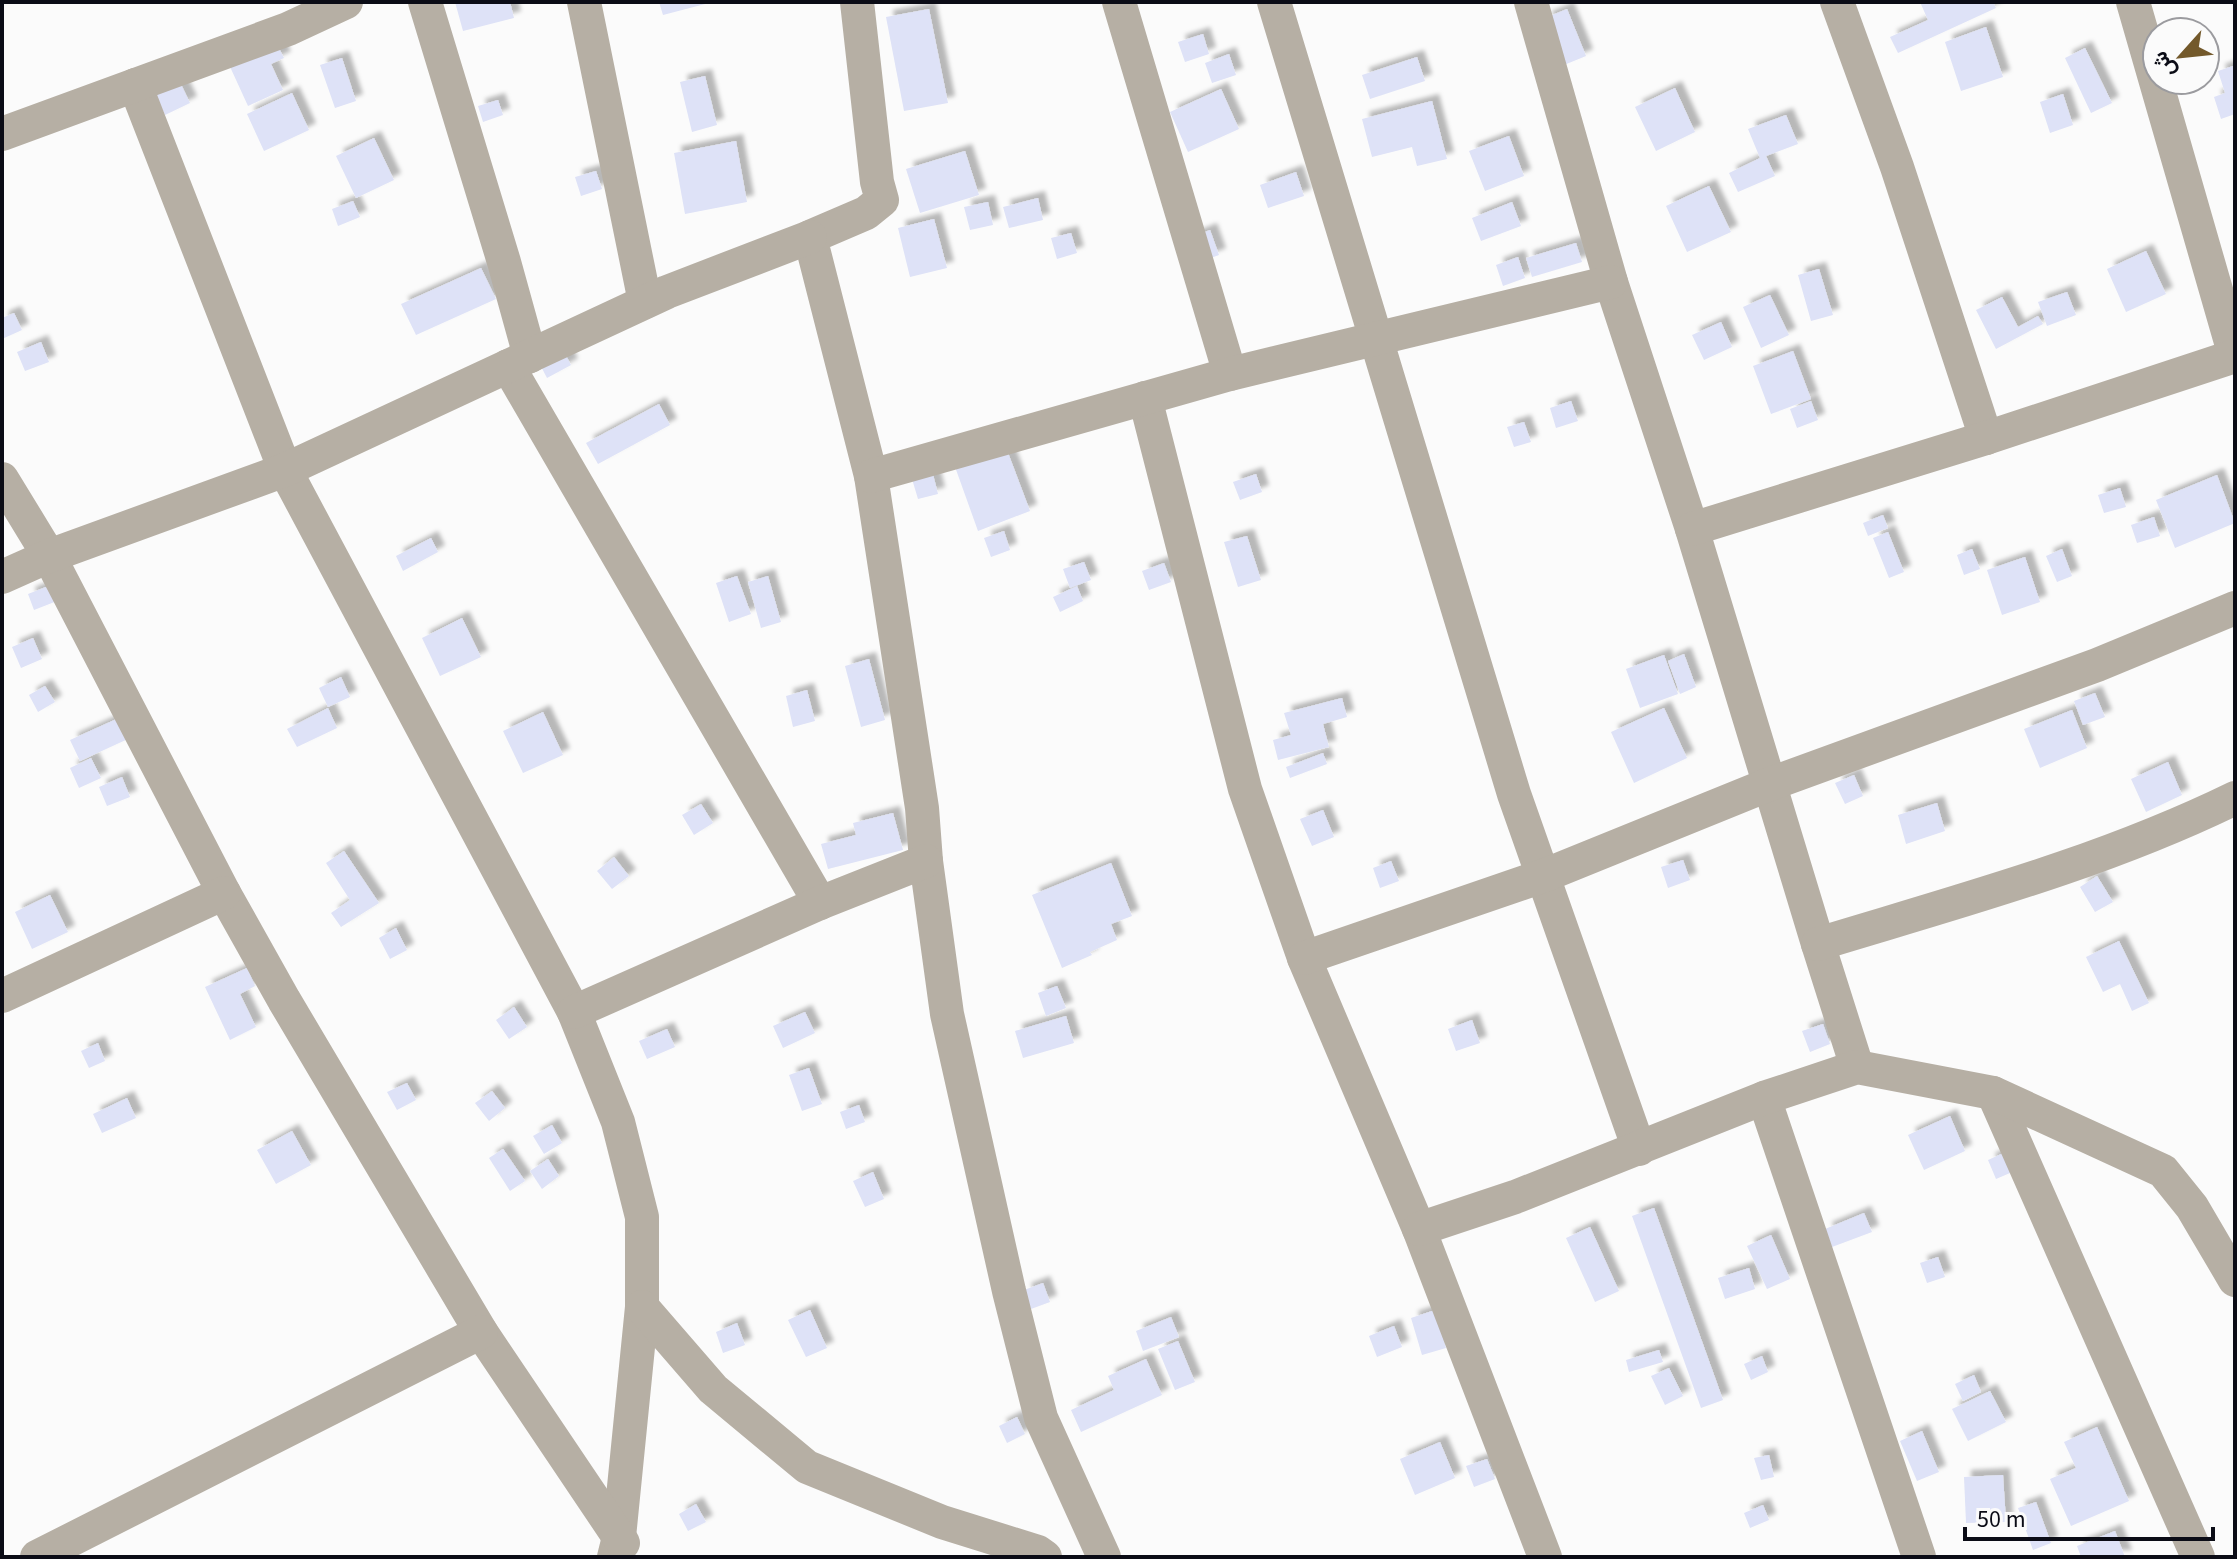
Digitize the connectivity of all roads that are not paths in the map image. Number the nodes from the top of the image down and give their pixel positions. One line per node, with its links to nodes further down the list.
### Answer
1 (346, 2): 10 (street)
2 (425, 2): 18 (street)
3 (584, 2): 15 (street)
4 (857, 2): 13 (street)
5 (1119, 2): 19 (street)
6 (1274, 2): 16 (street)
7 (1531, 2): 14 (street)
8 (1837, 2): 21 (street)
9 (2133, 2): 17 (street)
10 (286, 16): 11 (street)
11 (135, 85): 12 (street); 22 (street)
12 (2, 132)
13 (810, 237): 15 (street); 23 (street)
14 (1611, 282): 16 (street); 25 (street)
15 (645, 302): 18 (street)
16 (1375, 338): 19 (street); 32 (street)
17 (2235, 356): 21 (street)
18 (519, 361): 22 (street); 34 (street)
19 (1230, 374): 20 (street)
20 (1145, 398): 23 (street); 36 (street)
21 (1986, 438): 25 (street)
22 (285, 470): 26 (street); 38 (street)
23 (871, 476): 31 (street)
24 (2, 479): 26 (street)
25 (1692, 529): 29 (street)
26 (49, 556): 27 (street); 33 (street)
27 (2, 577)
28 (2235, 608): 29 (street)
29 (1770, 784): 32 (street); 35 (street)
30 (2235, 798): 35 (street)
31 (926, 861): 34 (street); 50 (street)
32 (1543, 876): 36 (street); 42 (street)
33 (224, 893): 37 (street); 46 (street)
34 (820, 903): 38 (street)
35 (1818, 944): 39 (street)
36 (1304, 958): 43 (street)
37 (2, 996)
38 (574, 1012): 45 (street)
39 (1857, 1067): 40 (street); 41 (street)
40 (1993, 1093): 44 (street); 53 (street)
41 (1764, 1098): 42 (street); 52 (street)
42 (1639, 1149): 43 (street)
43 (1419, 1229): 51 (street)
44 (2235, 1280)
45 (642, 1307): 47 (street); 49 (street)
46 (481, 1332): 47 (street); 48 (street)
47 (622, 1550)
48 (37, 1557)
49 (1045, 1557)
50 (1104, 1557)
51 (1545, 1557)
52 (1919, 1557)
53 (2198, 1557)

